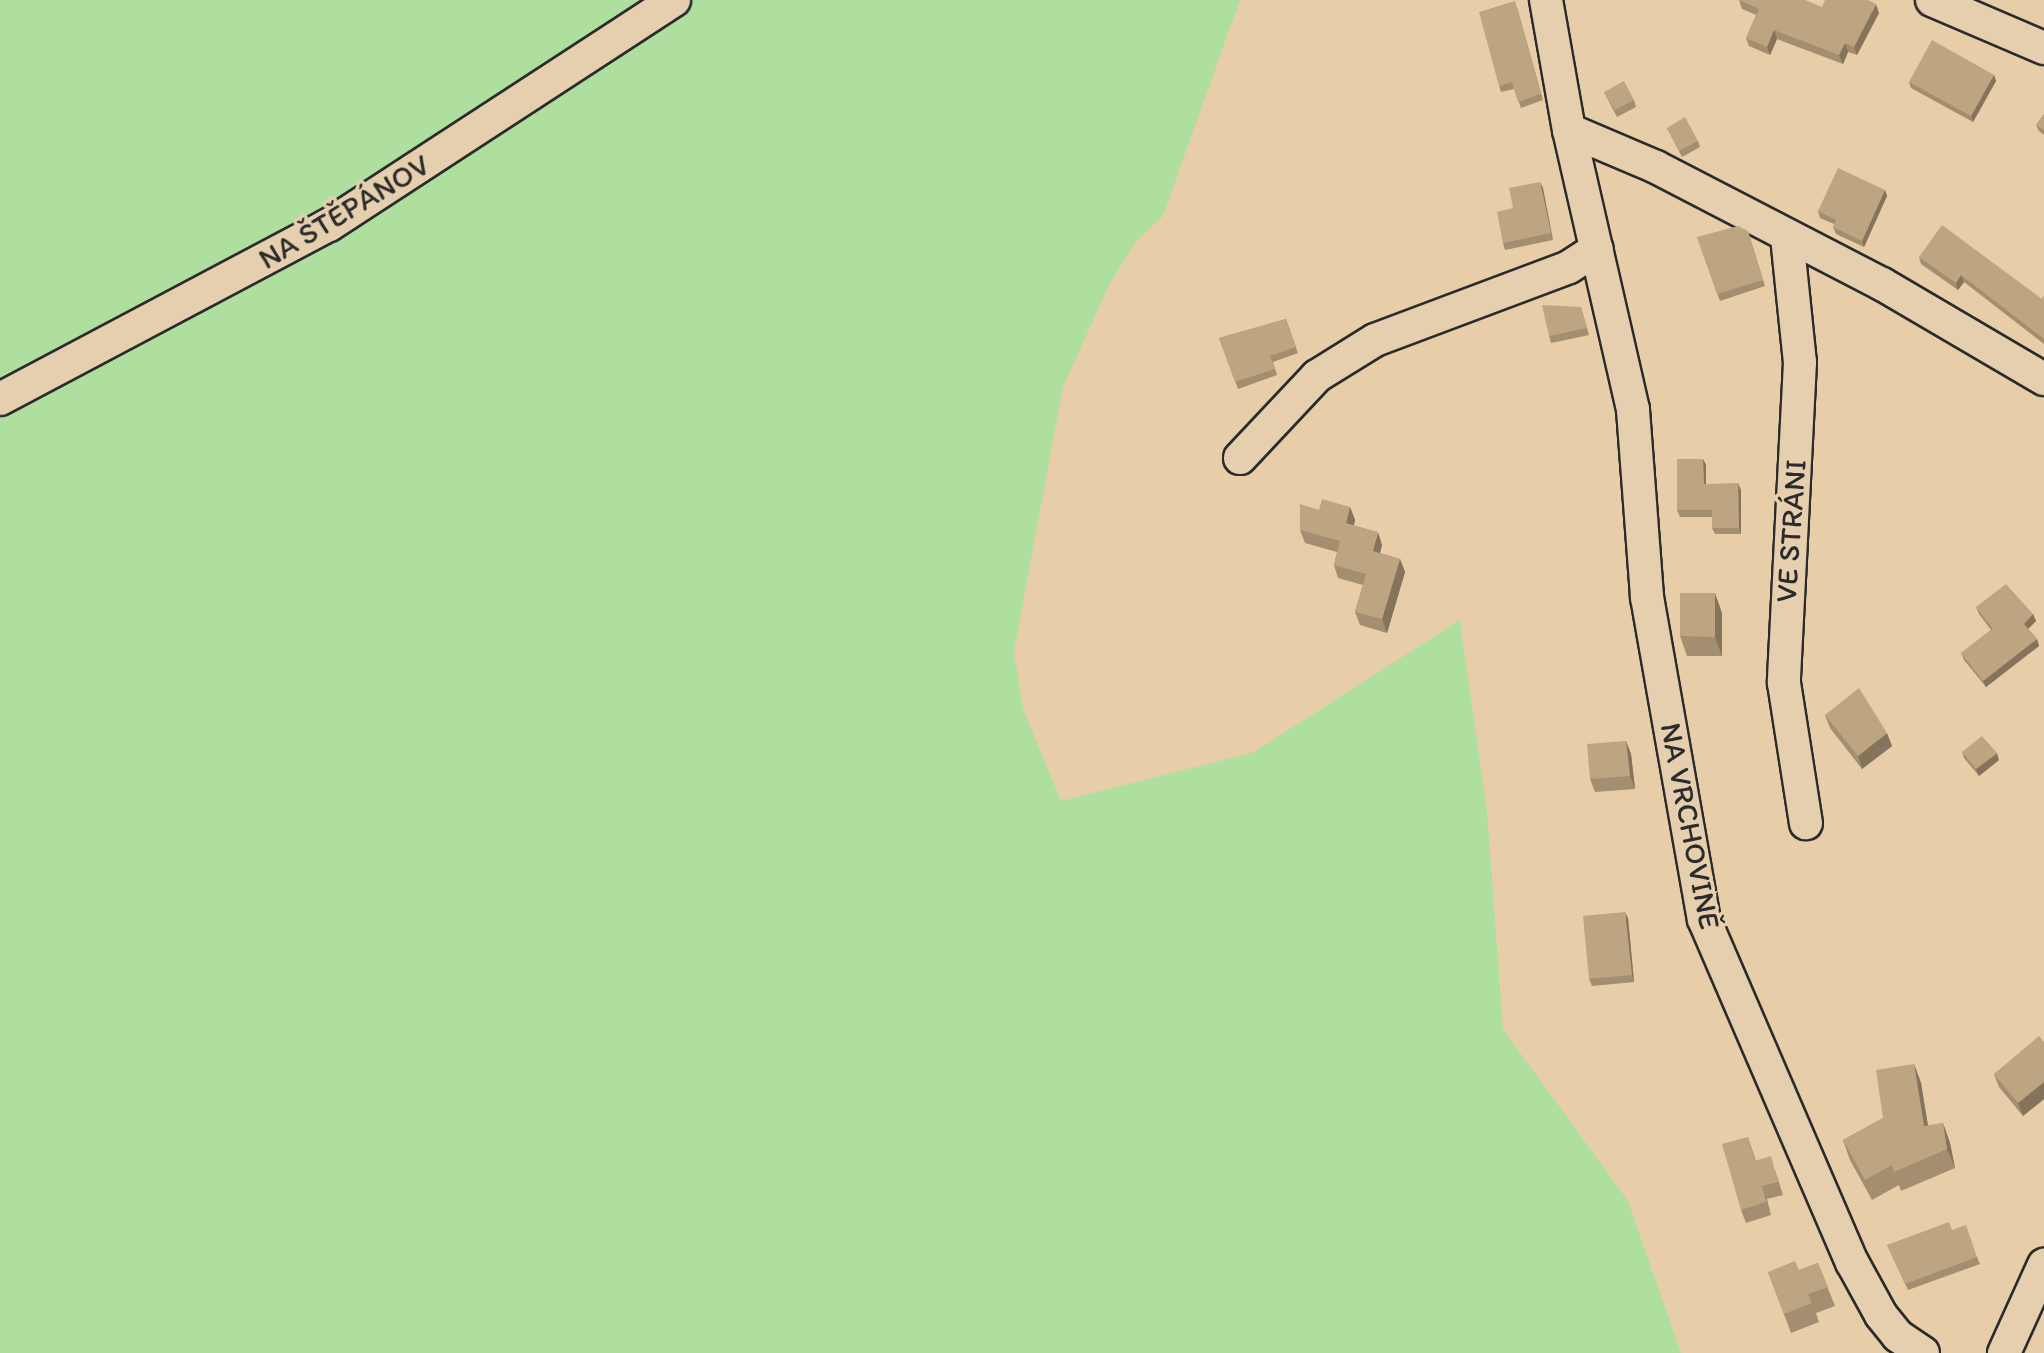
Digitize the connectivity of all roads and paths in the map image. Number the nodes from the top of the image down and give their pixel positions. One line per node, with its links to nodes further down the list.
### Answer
1 (674, 0): 9 (street, NA ŠTĚPÁNOV)
2 (1546, 0): 5 (street, NA VRCHOVINĚ)
3 (1932, 0): 4 (street)
4 (2044, 48)
5 (1569, 130): 6 (street); 7 (street, NA VRCHOVINĚ)
6 (1787, 237): 8 (street); 11 (street, VE STRÁNI)
7 (1597, 249): 10 (street); 13 (street, NA VRCHOVINĚ)
8 (2044, 379)
9 (0, 399)
10 (1240, 458)
11 (1806, 823)
12 (2044, 1265): 14 (street)
13 (1923, 1353)
14 (2004, 1353)

